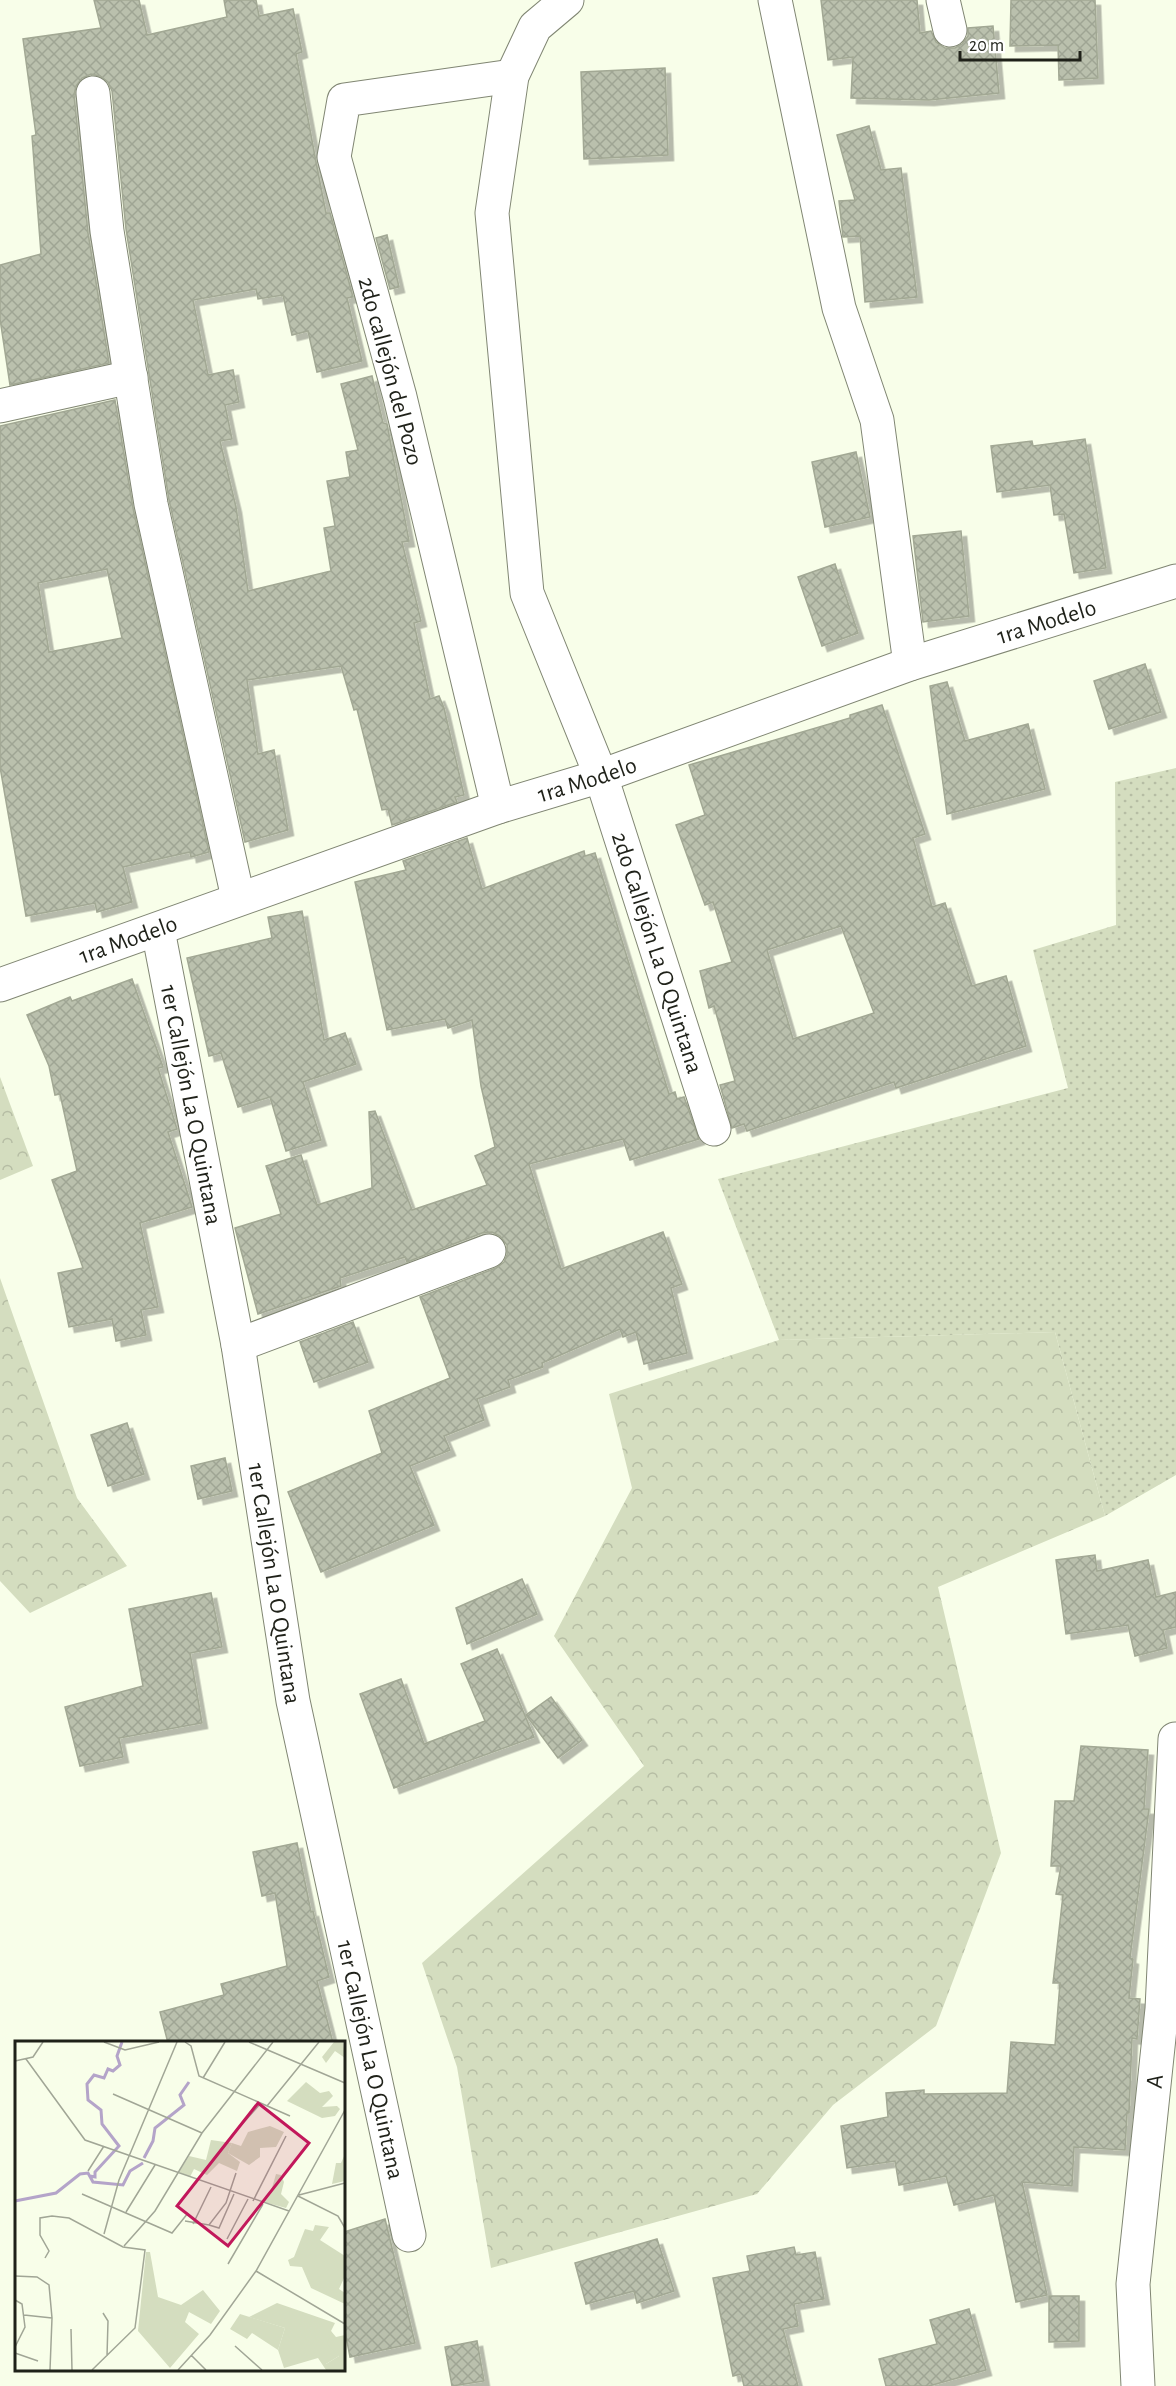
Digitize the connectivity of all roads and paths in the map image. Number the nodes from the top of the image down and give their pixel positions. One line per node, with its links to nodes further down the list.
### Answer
1 (567, 0): 3 (street, 2do Callejón La O Quintana)
2 (775, 0): 8 (street)
3 (512, 76): 9 (street, 2do Callejón La O Quintana); 10 (street, 2do callejón del Pozo)
4 (93, 93): 5 (street)
5 (131, 377): 6 (street); 11 (street)
6 (0, 406)
7 (1176, 581): 8 (street, 1ra Modelo)
8 (910, 664): 9 (street, 1ra Modelo)
9 (601, 776): 10 (street, 1ra Modelo); 14 (street, 2do Callejón La O Quintana)
10 (498, 807): 11 (street, 1ra Modelo)
11 (238, 898): 12 (street, 1ra Modelo)
12 (158, 930): 13 (street, 1ra Modelo); 16 (street, 1er Callejón La O Quintana)
13 (0, 985)
14 (714, 1129)
15 (489, 1251): 16 (street)
16 (238, 1345): 18 (street, 1er Callejón La O Quintana)
17 (1175, 1739): 19 (street, A)
18 (409, 2235)
19 (1138, 2386)

